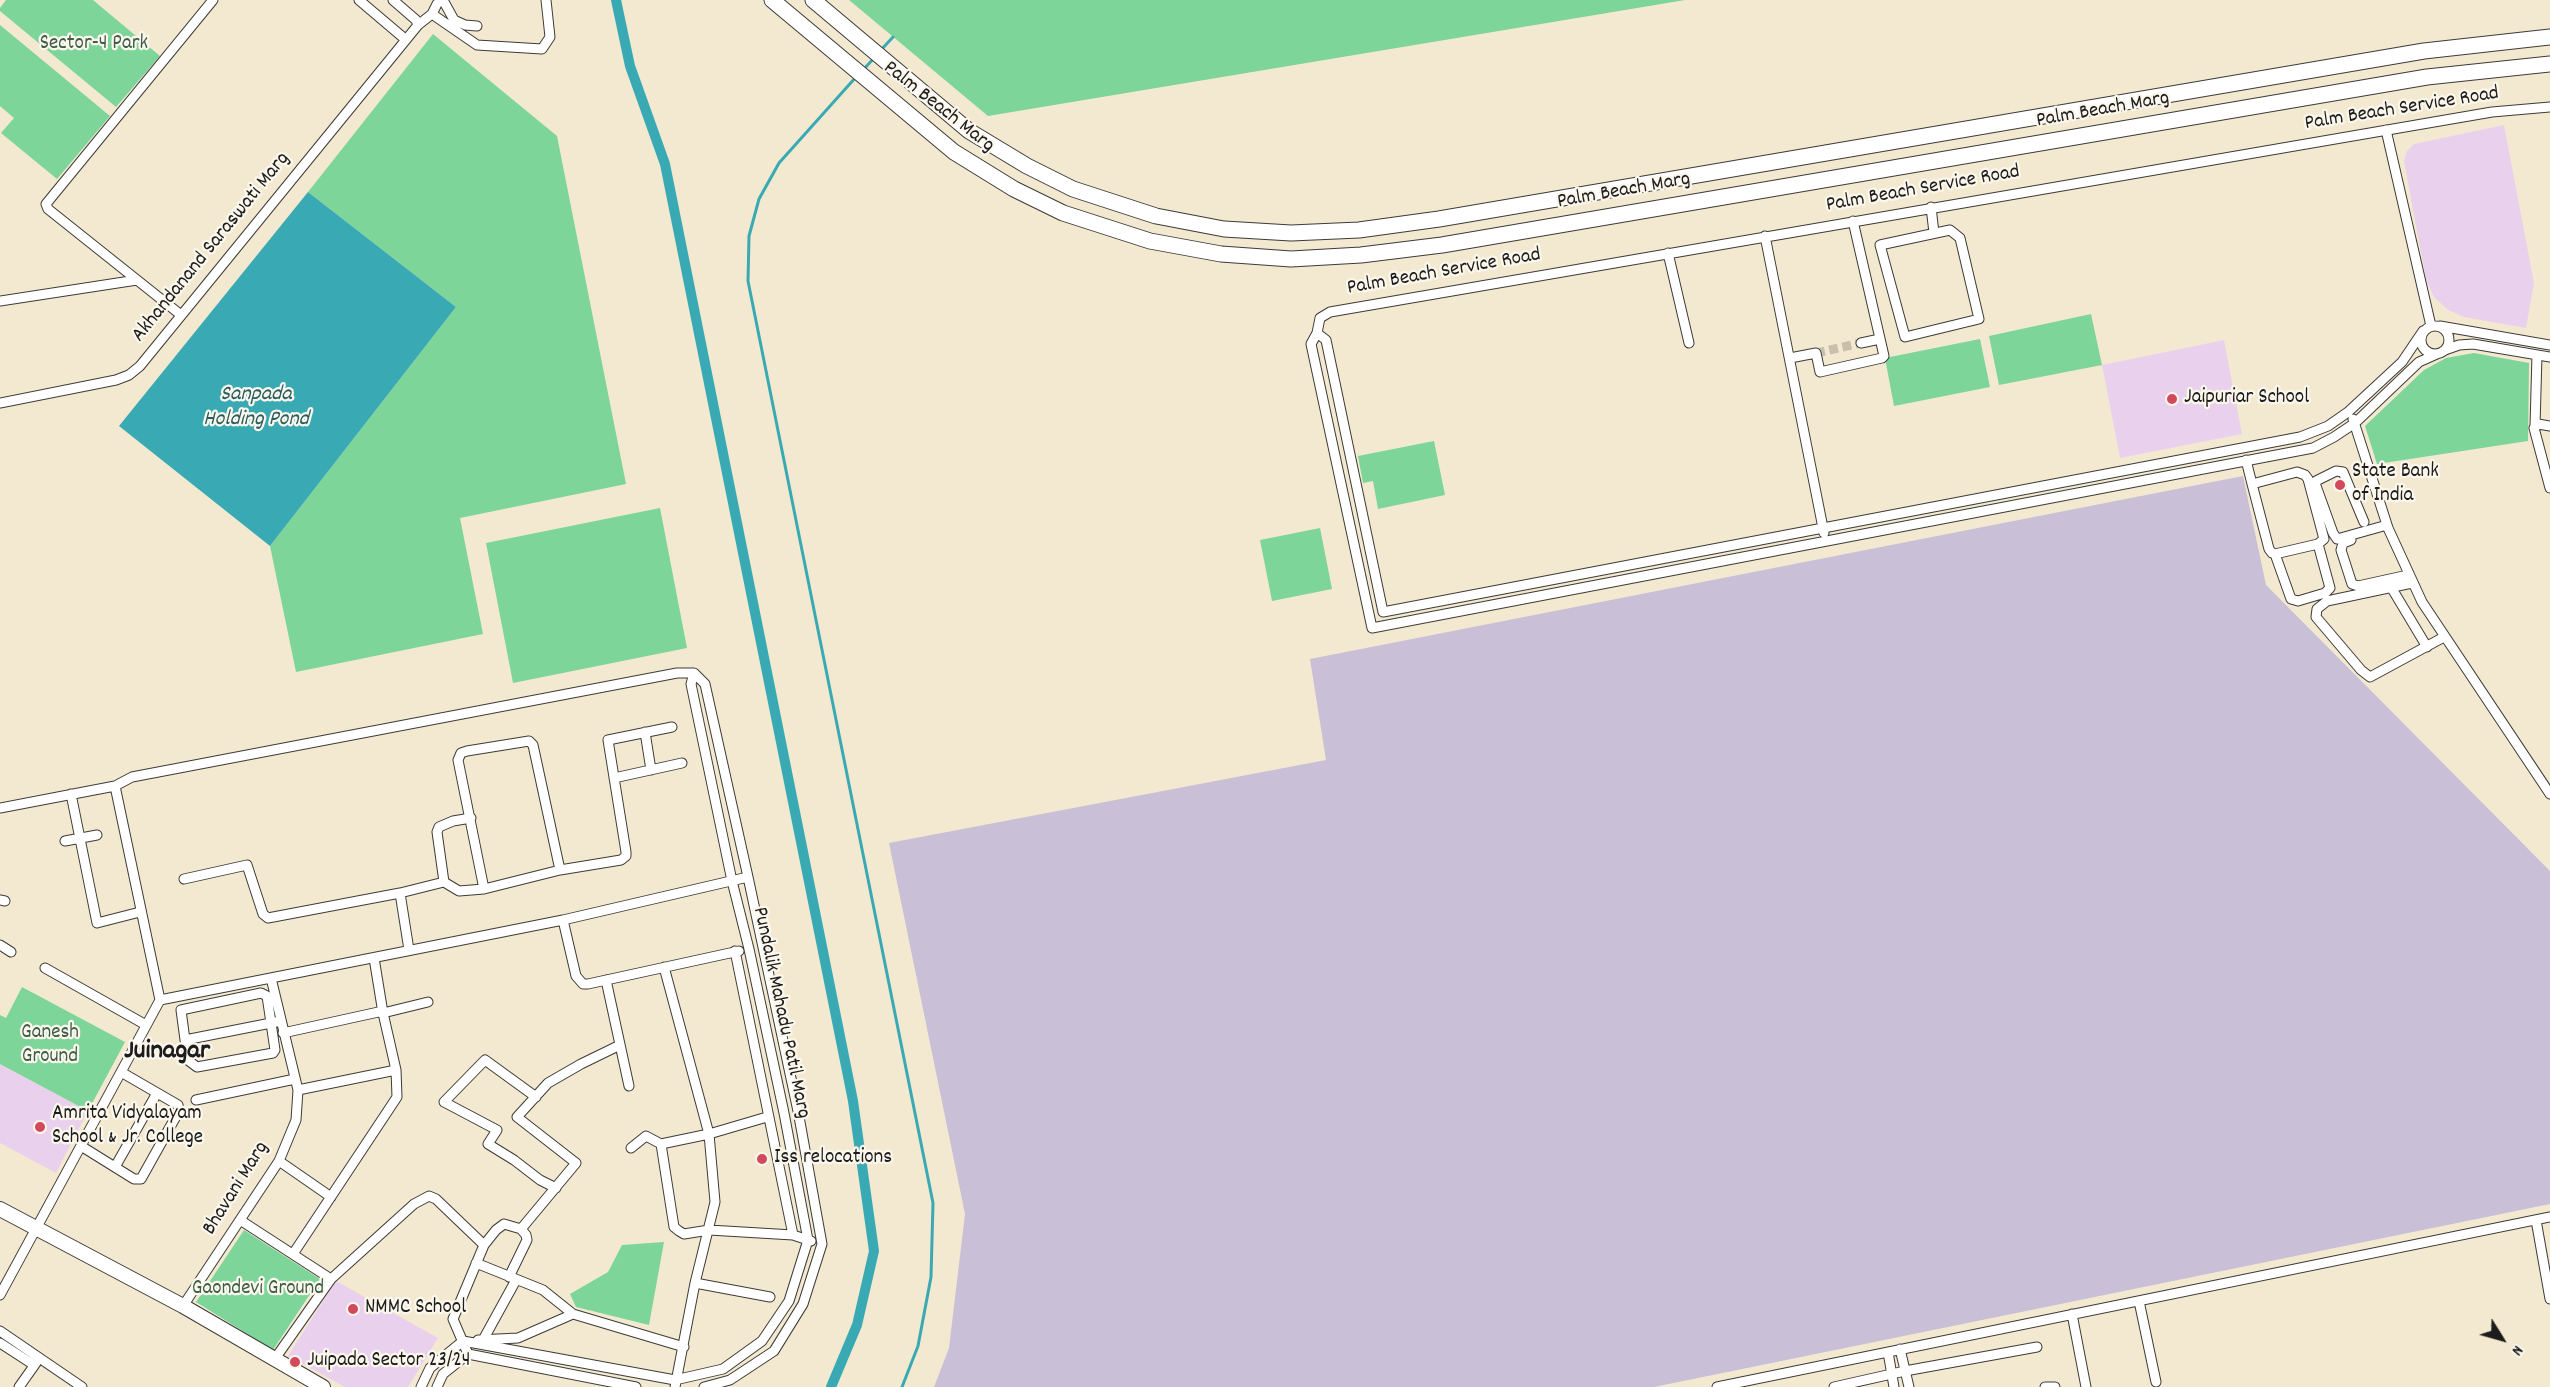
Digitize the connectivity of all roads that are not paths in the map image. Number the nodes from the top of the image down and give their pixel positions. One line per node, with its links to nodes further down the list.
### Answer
1 (213, 0): 21 (street)
2 (359, 0): 12 (street)
3 (393, 0): 9 (street)
4 (546, 0): 8 (street)
5 (772, 0): 13 (main road, Palm Beach Marg)
6 (813, 0): 11 (main road, Palm Beach Marg)
7 (440, 2): 8 (street); 10 (street)
8 (432, 14): 9 (street, Akhandanand Saraswati Marg)
9 (418, 25): 12 (street, Akhandanand Saraswati Marg)
10 (477, 26)
11 (2550, 37)
12 (405, 39): 23 (street, Akhandanand Saraswati Marg)
13 (2550, 64)
14 (2550, 107): 15 (street, Palm Beach Service Road)
15 (2386, 130): 16 (street, Palm Beach Service Road); 24 (street)
16 (1931, 207): 17 (street, Palm Beach Service Road); 18 (street)
17 (1853, 220): 19 (street, Palm Beach Service Road); 26 (street)
18 (1934, 233): 18 (street)
19 (1765, 236): 20 (street, Palm Beach Service Road); 33 (street)
20 (1668, 253): 25 (street, Palm Beach Service Road); 27 (street)
21 (137, 280): 22 (street); 23 (street)
22 (0, 301)
23 (181, 315): 34 (street, Akhandanand Saraswati Marg)
24 (2431, 328): 29 (street); 30 (street); 30 (street); 35 (street)
25 (1317, 333): 51 (street); 53 (street)
26 (1880, 339): 28 (street); 33 (street)
27 (1689, 343)
28 (1861, 343)
29 (2550, 345)
30 (2441, 352): 31 (street); 36 (street)
31 (2537, 355): 32 (street); 37 (street)
32 (2550, 357)
33 (1790, 358): 44 (street)
34 (0, 404)
35 (2348, 412): 36 (street); 44 (street)
36 (2355, 423): 39 (street); 43 (street)
37 (2535, 426): 38 (street); 41 (street)
38 (2550, 426)
39 (2246, 460): 40 (street); 45 (street)
40 (2252, 484): 46 (street); 47 (street)
41 (2550, 488)
42 (2364, 522): 43 (street)
43 (2388, 527): 48 (street); 48 (street)
44 (1823, 528): 45 (street); 51 (street)
45 (1826, 540): 53 (street)
46 (2318, 544): 47 (street); 47 (street)
47 (2275, 554)
48 (2410, 579): 49 (street); 50 (street)
49 (2391, 587): 52 (street); 55 (street)
50 (2422, 602): 52 (street); 54 (street)
51 (1383, 612): 53 (street)
52 (2406, 612): 55 (street)
53 (1372, 628)
54 (2444, 637): 55 (street); 64 (street)
55 (2427, 646)
56 (694, 673): 62 (street); 71 (street, Pundalik Mahadu Patil Marg); 73 (street, Pundalik Mahadu Patil Marg)
57 (672, 727): 58 (street)
58 (645, 732): 60 (street); 61 (street)
59 (682, 764): 60 (street)
60 (651, 770): 61 (street)
61 (614, 778): 70 (street)
62 (116, 786): 63 (street); 77 (street)
63 (71, 794): 65 (street); 68 (street)
64 (2550, 794)
65 (0, 808)
66 (471, 818): 70 (street); 74 (street); 75 (street)
67 (97, 835): 68 (street)
68 (80, 838): 69 (street); 77 (street)
69 (65, 841)
70 (560, 870): 75 (street)
71 (748, 877): 73 (street); 80 (street, Pundalik Mahadu Patil Marg)
72 (184, 879): 76 (street)
73 (732, 881): 78 (street); 81 (street, Pundalik Mahadu Patil Marg)
74 (444, 882): 75 (street); 76 (street)
75 (484, 889)
76 (400, 893): 82 (street)
77 (140, 912): 90 (street)
78 (562, 920): 82 (street); 89 (street)
79 (0, 945): 84 (street)
80 (762, 946): 81 (street); 124 (street, Pundalik Mahadu Patil Marg)
81 (749, 949): 83 (street); 123 (street, Pundalik Mahadu Patil Marg)
82 (409, 951): 85 (street)
83 (735, 951): 86 (street); 106 (street)
84 (11, 952)
85 (374, 958): 88 (street); 92 (street)
86 (664, 967): 89 (street); 107 (street)
87 (45, 968): 94 (street)
88 (271, 978): 90 (street); 93 (street, Bhavani Marg)
89 (606, 980): 97 (street)
90 (160, 1000): 94 (street)
91 (428, 1002): 92 (street)
92 (383, 1012): 95 (street); 98 (street)
93 (276, 1022): 95 (street, Bhavani Marg); 96 (street); 96 (street); 96 (street)
94 (146, 1025): 99 (street)
95 (284, 1033): 100 (street, Bhavani Marg)
96 (185, 1040)
97 (620, 1045): 101 (street); 104 (street)
98 (396, 1070): 102 (street); 114 (street)
99 (121, 1072): 103 (street); 109 (street)
100 (295, 1079): 102 (street, Bhavani Marg); 105 (street)
101 (629, 1086)
102 (298, 1090): 111 (street, Bhavani Marg)
103 (157, 1093): 112 (street); 112 (street)
104 (536, 1097): 113 (street); 113 (street)
105 (196, 1100)
106 (767, 1117): 107 (street); 122 (street)
107 (709, 1134): 108 (street); 121 (street)
108 (661, 1143): 110 (street); 121 (street)
109 (81, 1146): 112 (street); 119 (street)
110 (631, 1148)
111 (279, 1161): 114 (street); 117 (street, Bhavani Marg)
112 (115, 1167)
113 (556, 1188): 120 (street)
114 (331, 1197): 126 (street)
115 (0, 1209): 119 (main road)
116 (2550, 1217): 118 (street)
117 (240, 1220): 126 (street); 135 (street, Bhavani Marg)
118 (2536, 1220): 133 (street); 134 (street)
119 (37, 1229): 131 (street); 135 (main road)
120 (521, 1229): 125 (street); 128 (street)
121 (709, 1230): 122 (street); 130 (street)
122 (792, 1235): 123 (street)
123 (808, 1240): 124 (street); 152 (street, Pundalik Mahadu Patil Marg)
124 (822, 1244): 159 (street, Pundalik Mahadu Patil Marg)
125 (484, 1245): 127 (street); 129 (street)
126 (293, 1254): 129 (street)
127 (476, 1263): 128 (street); 140 (street)
128 (513, 1278): 136 (street); 139 (street)
129 (331, 1279): 147 (street)
130 (695, 1283): 132 (street); 142 (street)
131 (0, 1295)
132 (770, 1297)
133 (2550, 1299)
134 (2139, 1301): 137 (street); 151 (street)
135 (183, 1306): 147 (main road)
136 (573, 1314): 139 (street); 142 (street)
137 (2072, 1314): 144 (street); 166 (street)
138 (0, 1331): 148 (street)
139 (483, 1340): 140 (street)
140 (463, 1341): 146 (street); 152 (street, Pundalik Mahadu Patil Marg); 157 (street)
141 (0, 1342): 148 (street)
142 (684, 1347): 152 (street)
143 (2037, 1347): 149 (street)
144 (1900, 1349): 145 (street); 149 (street)
145 (1888, 1352): 150 (street); 160 (street)
146 (468, 1354): 153 (street); 158 (street)
147 (274, 1360): 156 (main road)
148 (36, 1362): 154 (street); 155 (street)
149 (1905, 1371): 150 (street); 163 (street)
150 (1892, 1373): 161 (street); 162 (street)
151 (2156, 1382)
152 (675, 1384)
153 (441, 1386)
154 (19, 1387)
155 (82, 1387)
156 (323, 1387)
157 (421, 1387)
158 (636, 1387)
159 (704, 1387)
160 (1716, 1387)
161 (1834, 1387)
162 (1894, 1387)
163 (1909, 1387)
164 (2045, 1387): 165 (street)
165 (2055, 1387)
166 (2086, 1387)

